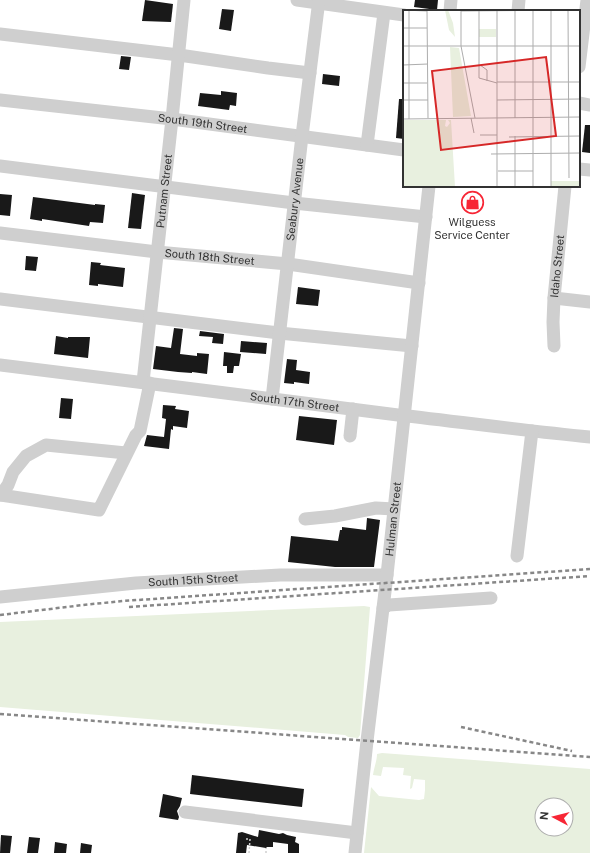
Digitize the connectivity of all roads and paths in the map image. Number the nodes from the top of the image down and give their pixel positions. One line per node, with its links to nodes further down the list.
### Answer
1 (184, 0): 13 (street, Putnam Street)
2 (297, 0): 6 (street)
3 (451, 0): 7 (street)
4 (519, 0): 8 (street)
5 (587, 0): 12 (street)
6 (319, 1): 9 (street); 15 (street, Seabury Avenue)
7 (450, 10)
8 (518, 10)
9 (384, 12): 10 (street); 21 (street)
10 (403, 15)
11 (0, 34): 13 (street)
12 (584, 37): 14 (street)
13 (179, 55): 15 (street); 19 (street, Putnam Street)
14 (580, 61)
15 (310, 72): 20 (street, Seabury Avenue)
16 (0, 100): 19 (street, South 19th Street)
17 (580, 103): 18 (street)
18 (590, 105)
19 (172, 119): 20 (street, South 19th Street); 26 (street, Putnam Street)
20 (302, 136): 21 (street, South 19th Street); 29 (street, Seabury Avenue)
21 (367, 145): 22 (street, South 19th Street)
22 (403, 150)
23 (0, 166): 26 (street)
24 (580, 169): 25 (street)
25 (590, 170)
26 (164, 187): 29 (street); 32 (street, Putnam Street)
27 (429, 187): 30 (street, Hulman Street)
28 (565, 187): 35 (street, Idaho Street)
29 (294, 203): 30 (street); 33 (street, Seabury Avenue)
30 (426, 217): 34 (street, Hulman Street)
31 (0, 233): 32 (street, South 18th Street)
32 (157, 252): 33 (street, South 18th Street); 38 (street, Putnam Street)
33 (288, 264): 34 (street, South 18th Street); 39 (street, Seabury Avenue)
34 (419, 283): 40 (street, Hulman Street)
35 (554, 298): 37 (street); 41 (street, Idaho Street)
36 (0, 299): 38 (street)
37 (590, 302)
38 (150, 316): 39 (street); 43 (street, Putnam Street)
39 (279, 333): 40 (street); 44 (street, Seabury Avenue)
40 (412, 346): 46 (street, Hulman Street)
41 (554, 346)
42 (0, 365): 43 (street, South 17th Street)
43 (146, 382): 44 (street, South 17th Street); 50 (street, Putnam Street)
44 (272, 399): 45 (street, South 17th Street)
45 (353, 409): 46 (street, South 17th Street); 48 (street)
46 (405, 415): 47 (street, South 17th Street); 52 (street, Hulman Street)
47 (532, 431): 49 (street, South 17th Street); 54 (street)
48 (350, 436)
49 (590, 437)
50 (126, 453): 51 (street); 51 (street, Putnam Street)
51 (0, 495)
52 (394, 509): 53 (street); 55 (street, Hulman Street)
53 (305, 519)
54 (517, 556)
55 (387, 575): 56 (street, South 15th Street); 58 (street, Hulman Street)
56 (0, 597)
57 (491, 598): 58 (street)
58 (383, 608): 60 (street, Hulman Street)
59 (184, 812): 60 (street)
60 (357, 833): 65 (street, Hulman Street)
61 (246, 838): 63 (path)
62 (266, 848): 64 (path)
63 (249, 853)
64 (266, 853)
65 (355, 853)

